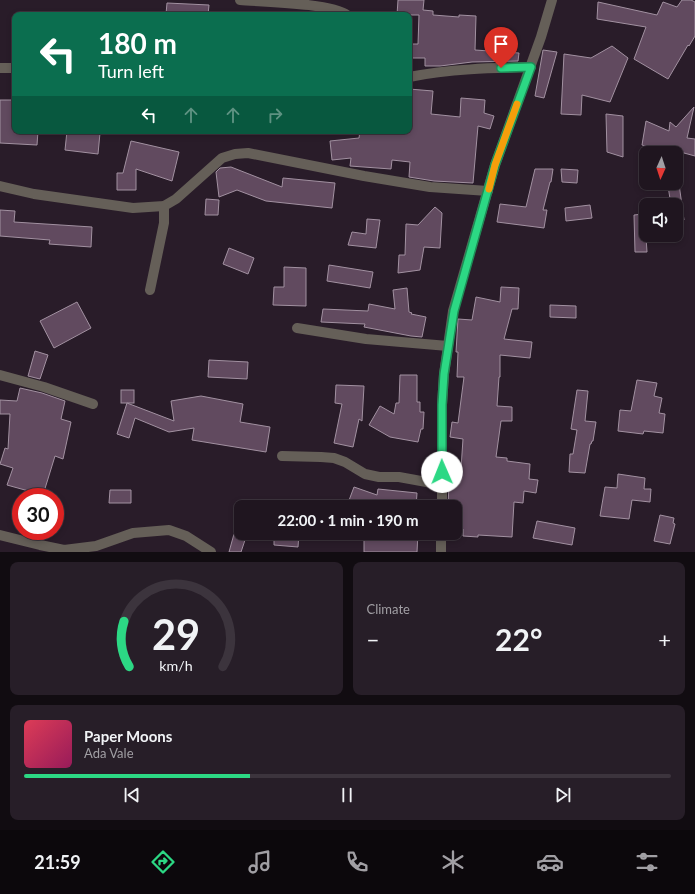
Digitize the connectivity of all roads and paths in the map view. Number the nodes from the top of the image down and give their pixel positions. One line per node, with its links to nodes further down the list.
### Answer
1 (240, 0): 3 (street)
2 (552, 0): 4 (street)
3 (342, 12)
4 (531, 67): 7 (street); 9 (street)
5 (0, 68): 6 (street)
6 (12, 68)
7 (412, 76)
8 (0, 186): 10 (street)
9 (488, 191): 10 (street); 13 (street)
10 (164, 206): 11 (street)
11 (150, 290)
12 (296, 328): 13 (street)
13 (448, 346): 17 (street)
14 (0, 375): 15 (street)
15 (93, 404)
16 (282, 456): 17 (street)
17 (443, 485): 18 (street)
18 (442, 500)
19 (0, 535): 21 (street)
20 (441, 540): 22 (street)
21 (211, 552)
22 (441, 552)

